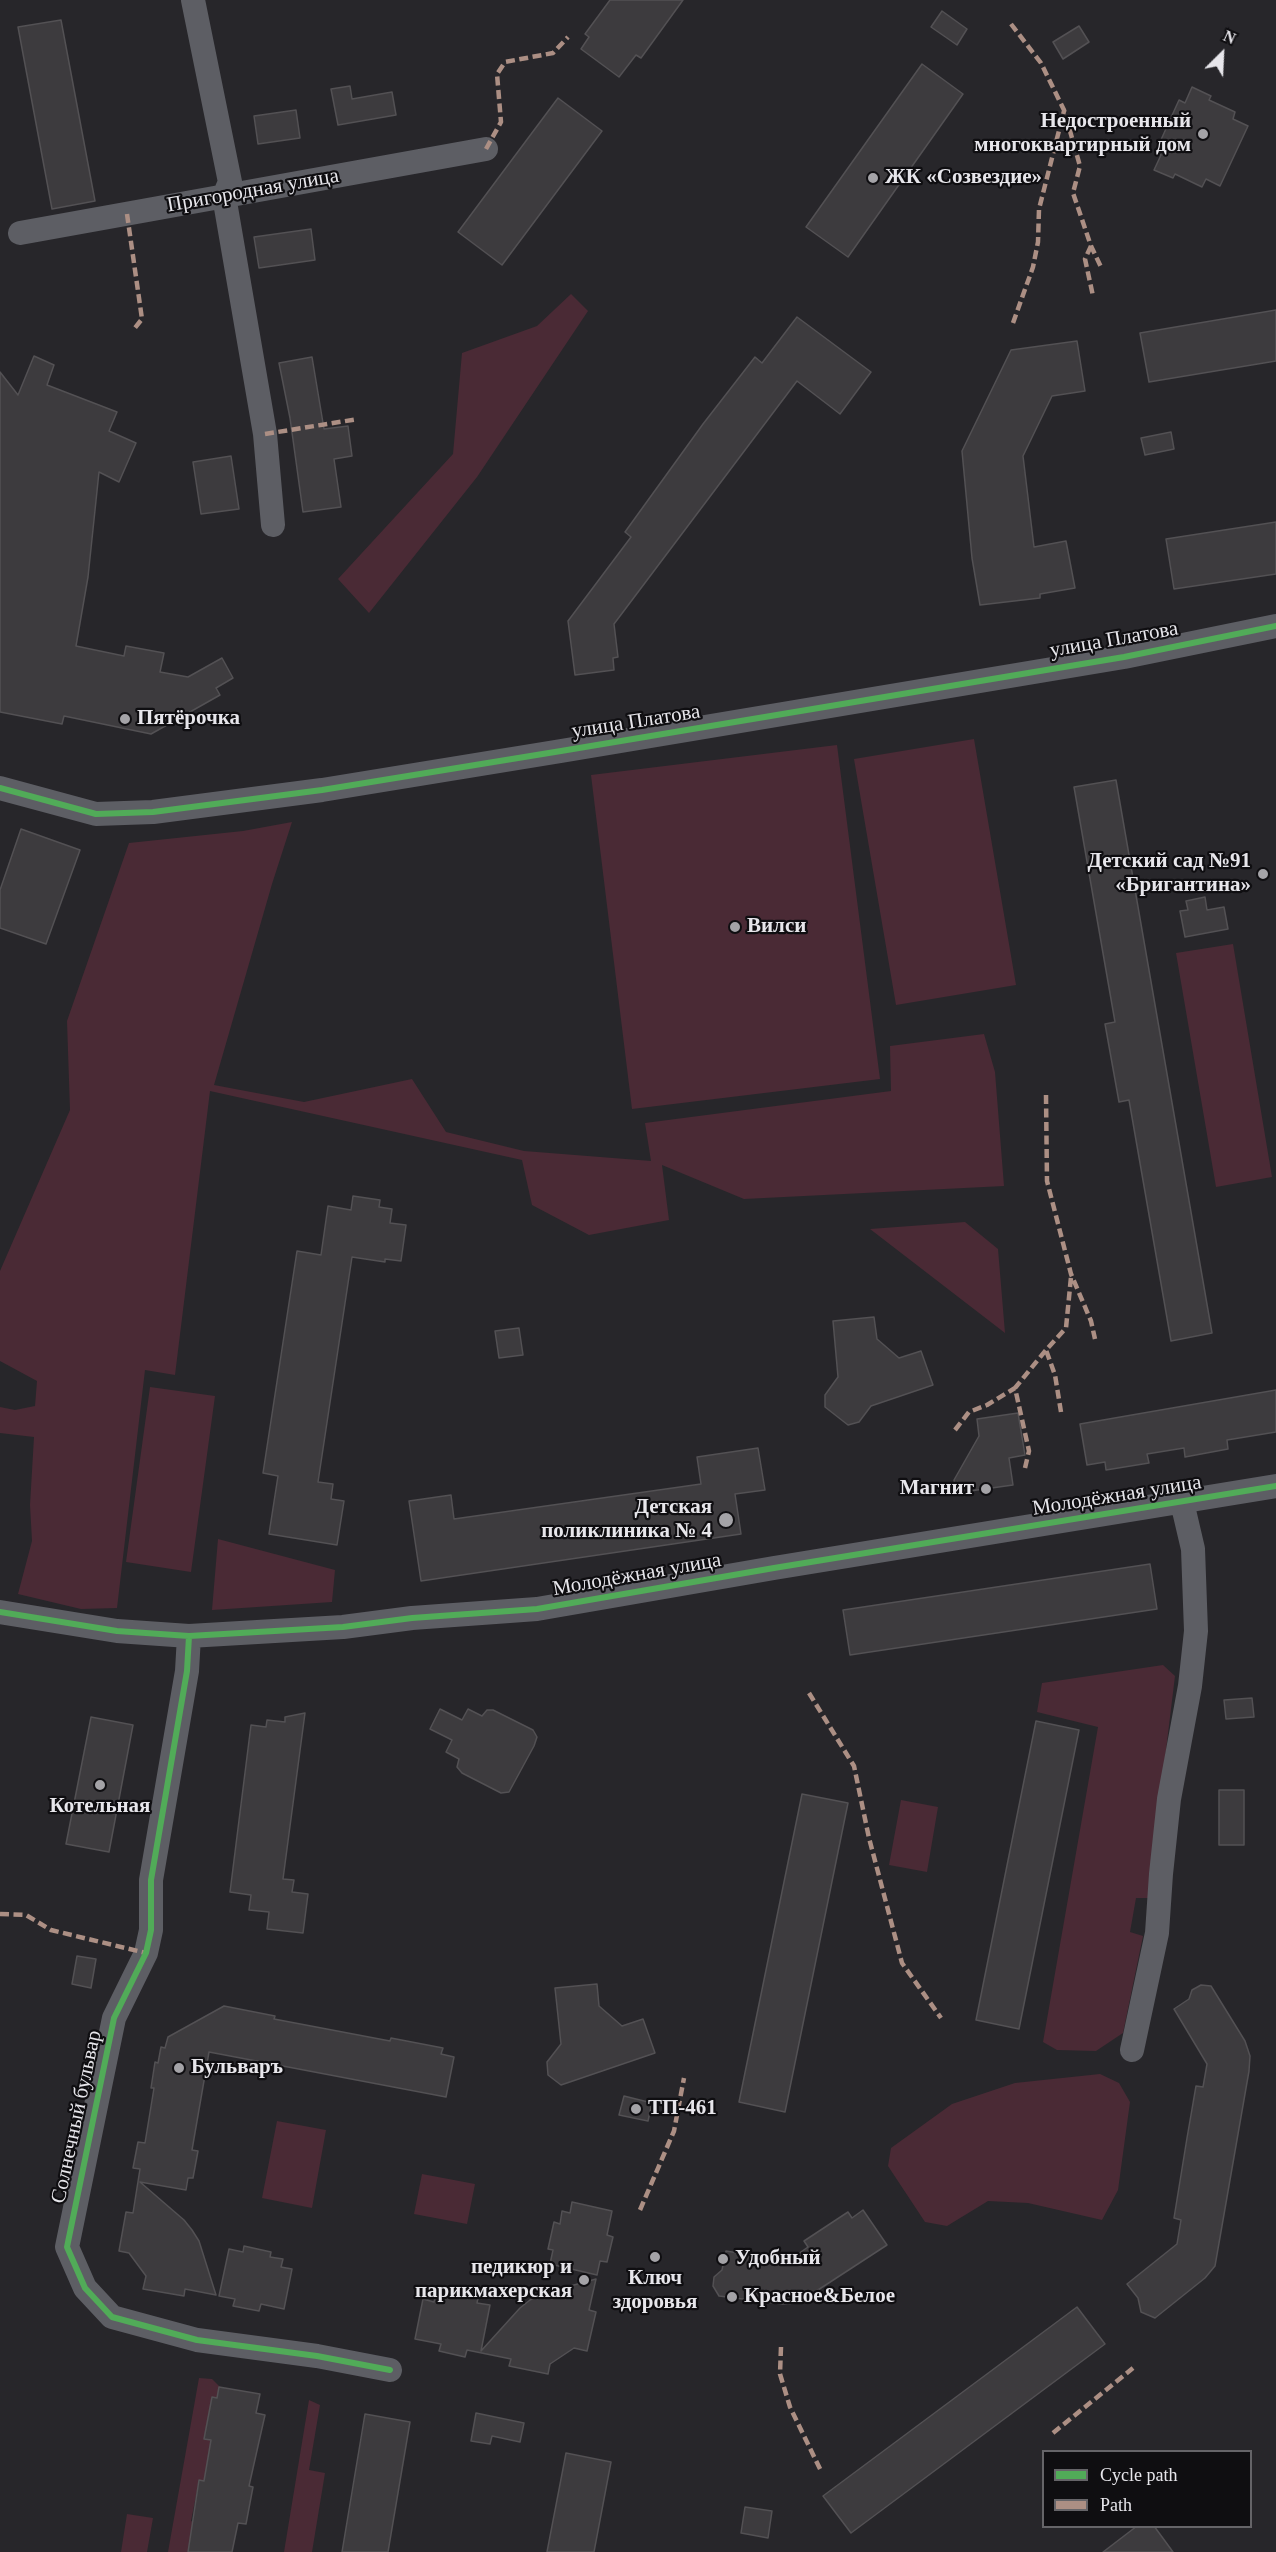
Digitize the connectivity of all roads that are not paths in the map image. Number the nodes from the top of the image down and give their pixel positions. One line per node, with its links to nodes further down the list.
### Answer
1 (193, 0): 3 (street)
2 (486, 149): 3 (street, Пригородная улица)
3 (224, 196): 4 (street, Пригородная улица); 5 (street)
4 (20, 233)
5 (273, 525)
6 (1276, 626): 7 (street, улица Платова)
7 (0, 788)
8 (1276, 1486): 9 (street, Молодёжная улица)
9 (1182, 1502): 11 (street, Молодёжная улица); 12 (street)
10 (0, 1612): 11 (street, Молодёжная улица)
11 (189, 1636): 13 (street, Солнечный бульвар)
12 (1132, 2050)
13 (390, 2370)

